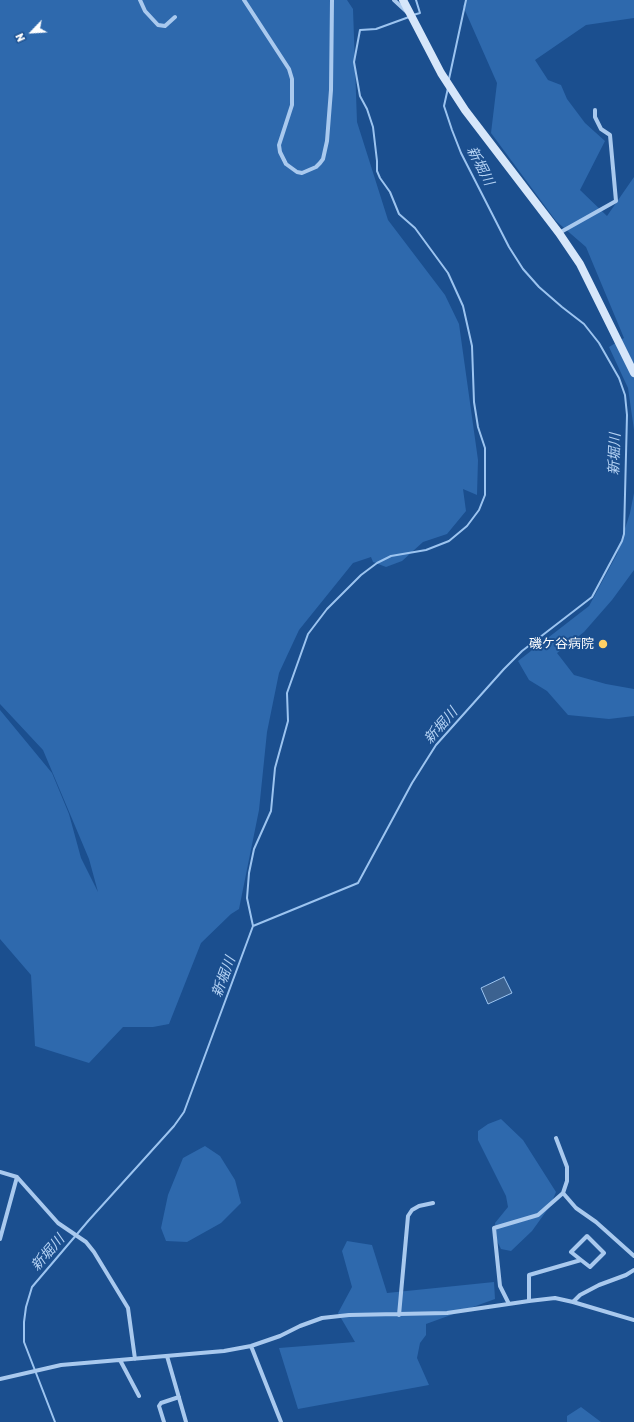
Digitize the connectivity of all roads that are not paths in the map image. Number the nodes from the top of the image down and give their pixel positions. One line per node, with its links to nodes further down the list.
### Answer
1 (140, 0): 6 (street)
2 (244, 0): 3 (street)
3 (332, 0)
4 (394, 0): 7 (street)
5 (403, 0): 7 (street)
6 (174, 17)
7 (411, 17): 9 (street)
8 (595, 110): 9 (street)
9 (559, 233): 10 (street)
10 (634, 373)
11 (556, 1138): 14 (street)
12 (0, 1172): 13 (street)
13 (17, 1177): 16 (street); 27 (street)
14 (563, 1193): 17 (street); 22 (street)
15 (433, 1204): 23 (street)
16 (0, 1239)
17 (634, 1256)
18 (581, 1260): 18 (street); 20 (street)
19 (634, 1270): 21 (street)
20 (529, 1301): 21 (street); 22 (street)
21 (573, 1302): 24 (street)
22 (509, 1304): 23 (street)
23 (399, 1314): 25 (street)
24 (634, 1320)
25 (251, 1346): 26 (street); 34 (street)
26 (167, 1356): 27 (street); 31 (street)
27 (135, 1359): 28 (street)
28 (120, 1360): 29 (street); 30 (street)
29 (0, 1379)
30 (139, 1396)
31 (178, 1397): 32 (street); 33 (street)
32 (164, 1422)
33 (186, 1422)
34 (281, 1422)

